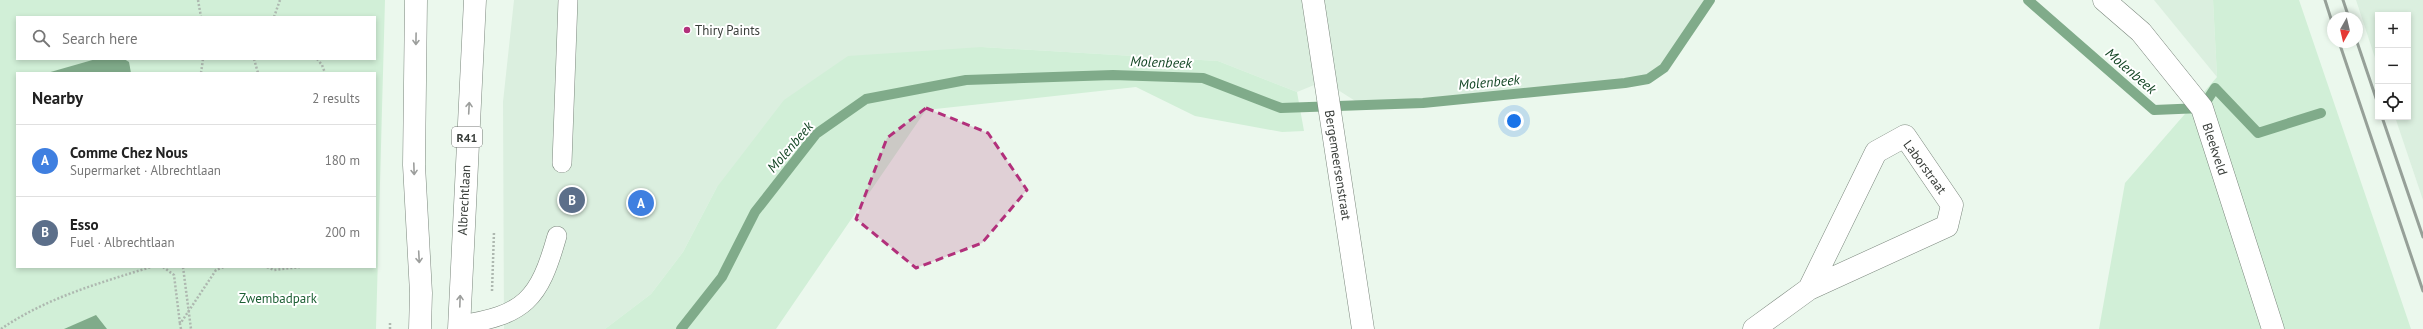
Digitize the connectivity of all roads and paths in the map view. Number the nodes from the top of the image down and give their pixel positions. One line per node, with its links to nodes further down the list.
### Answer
1 (198, 0): 8 (path)
2 (280, 0): 9 (path)
3 (416, 0): 33 (street, one-way to 33)
4 (475, 0): 29 (street, Albrechtlaan / R41, one-way to 4)
5 (568, 0): 16 (lane)
6 (1313, 0): 34 (street, Bergemeersenstraat)
7 (2104, 0): 36 (street, Bleekveld)
8 (201, 16)
9 (274, 16)
10 (203, 60): 13 (path)
11 (254, 60): 14 (path)
12 (317, 60): 15 (path)
13 (201, 72)
14 (258, 72)
15 (325, 72)
16 (562, 163)
17 (557, 236): 29 (lane)
18 (134, 268): 25 (path)
19 (147, 268): 25 (path)
20 (164, 268): 28 (path)
21 (183, 268): 27 (path)
22 (221, 268): 27 (path)
23 (269, 268): 24 (path)
24 (291, 268)
25 (132, 272): 30 (path)
26 (1809, 289): 26 (street, Laborstraat); 35 (street, Laborstraat)
27 (189, 313): 28 (path); 32 (path)
28 (180, 324): 31 (path)
29 (459, 327)
30 (1, 329)
31 (181, 329)
32 (191, 329)
33 (420, 329)
34 (1363, 329)
35 (1754, 329)
36 (2273, 329)

